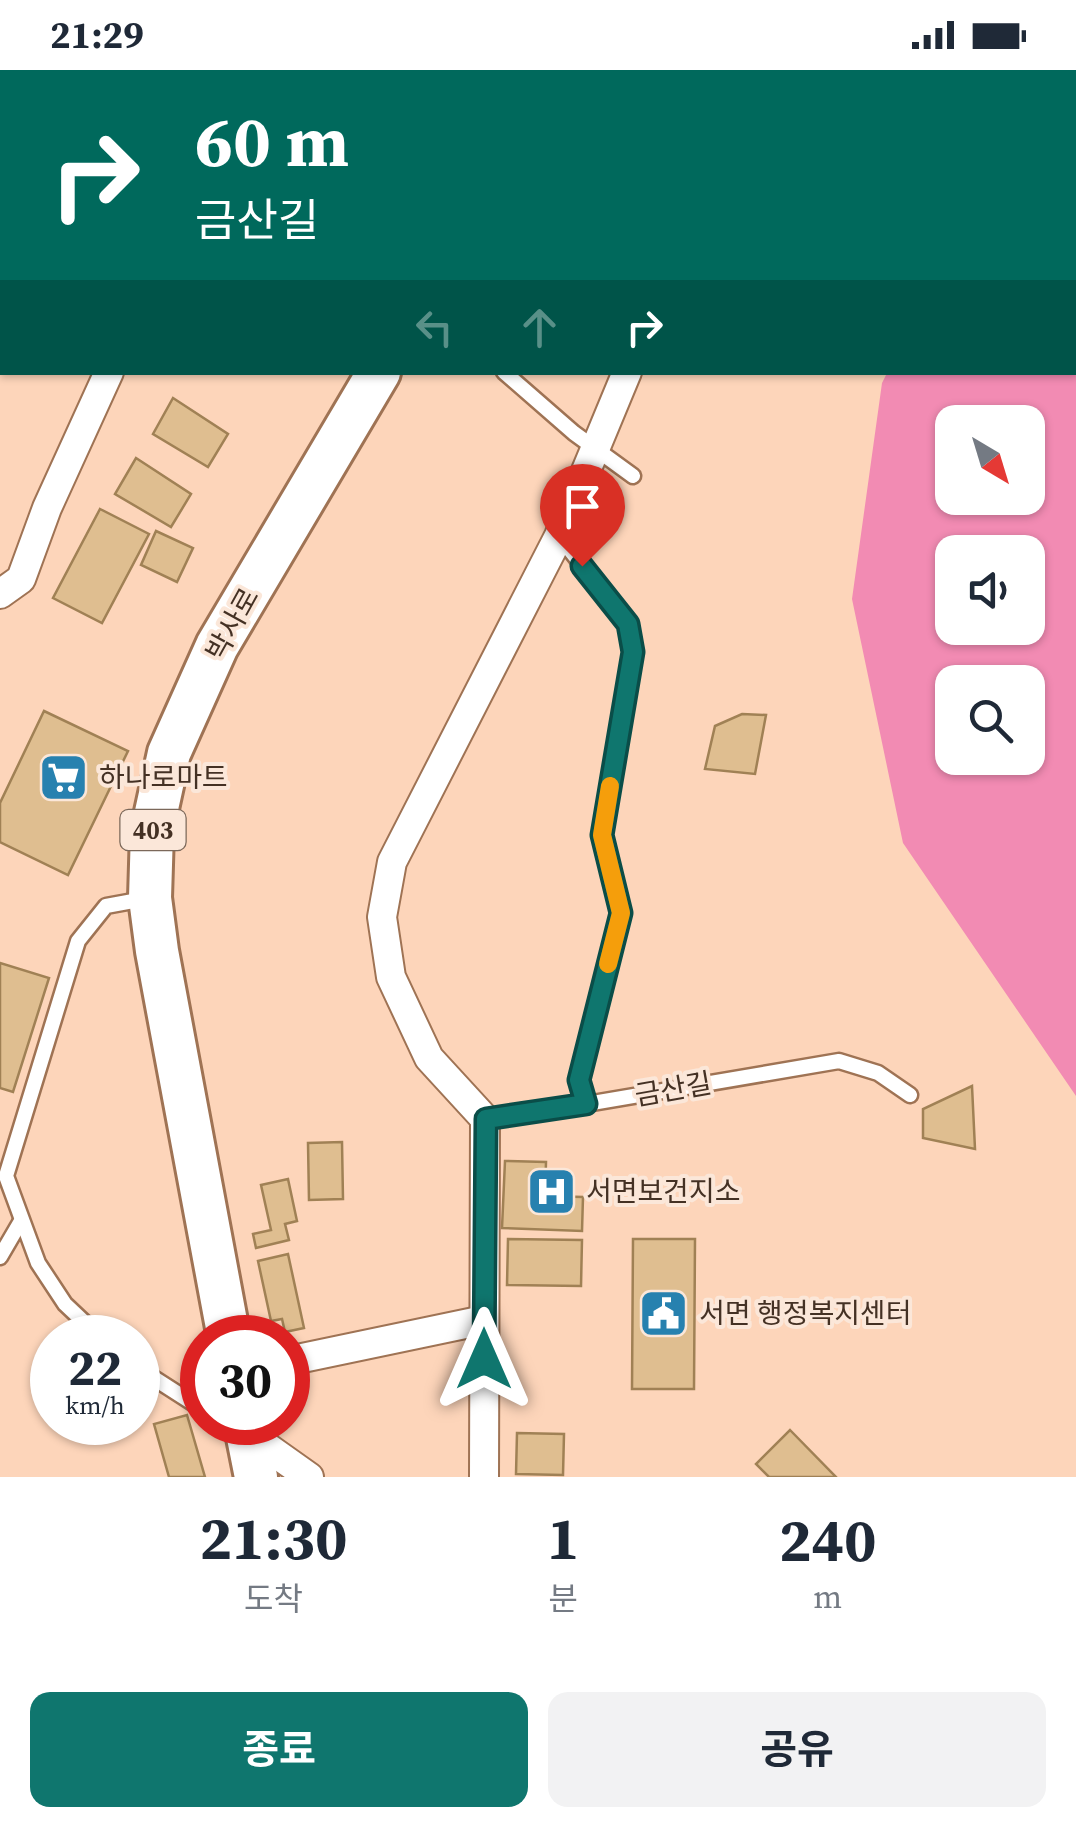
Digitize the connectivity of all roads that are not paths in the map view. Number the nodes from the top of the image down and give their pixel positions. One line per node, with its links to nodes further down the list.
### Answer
1 (108, 375): 8 (street)
2 (378, 375): 9 (main road, 박사로 / 403)
3 (508, 375): 5 (lane)
4 (626, 375): 5 (street)
5 (595, 447): 6 (lane); 7 (street)
6 (633, 476)
7 (559, 536): 11 (lane); 12 (street)
8 (0, 594)
9 (150, 898): 13 (lane); 16 (main road, 박사로 / 403)
10 (910, 1095): 11 (lane, 금산길)
11 (586, 1104): 12 (lane, 금산길)
12 (486, 1119): 17 (street)
13 (21, 1221): 14 (lane); 15 (lane)
14 (0, 1257)
15 (77, 1315)
16 (225, 1315)
17 (484, 1320): 18 (street); 23 (street)
18 (310, 1356)
19 (246, 1445): 21 (main road)
20 (266, 1445): 22 (street)
21 (256, 1477)
22 (309, 1477)
23 (484, 1477)

